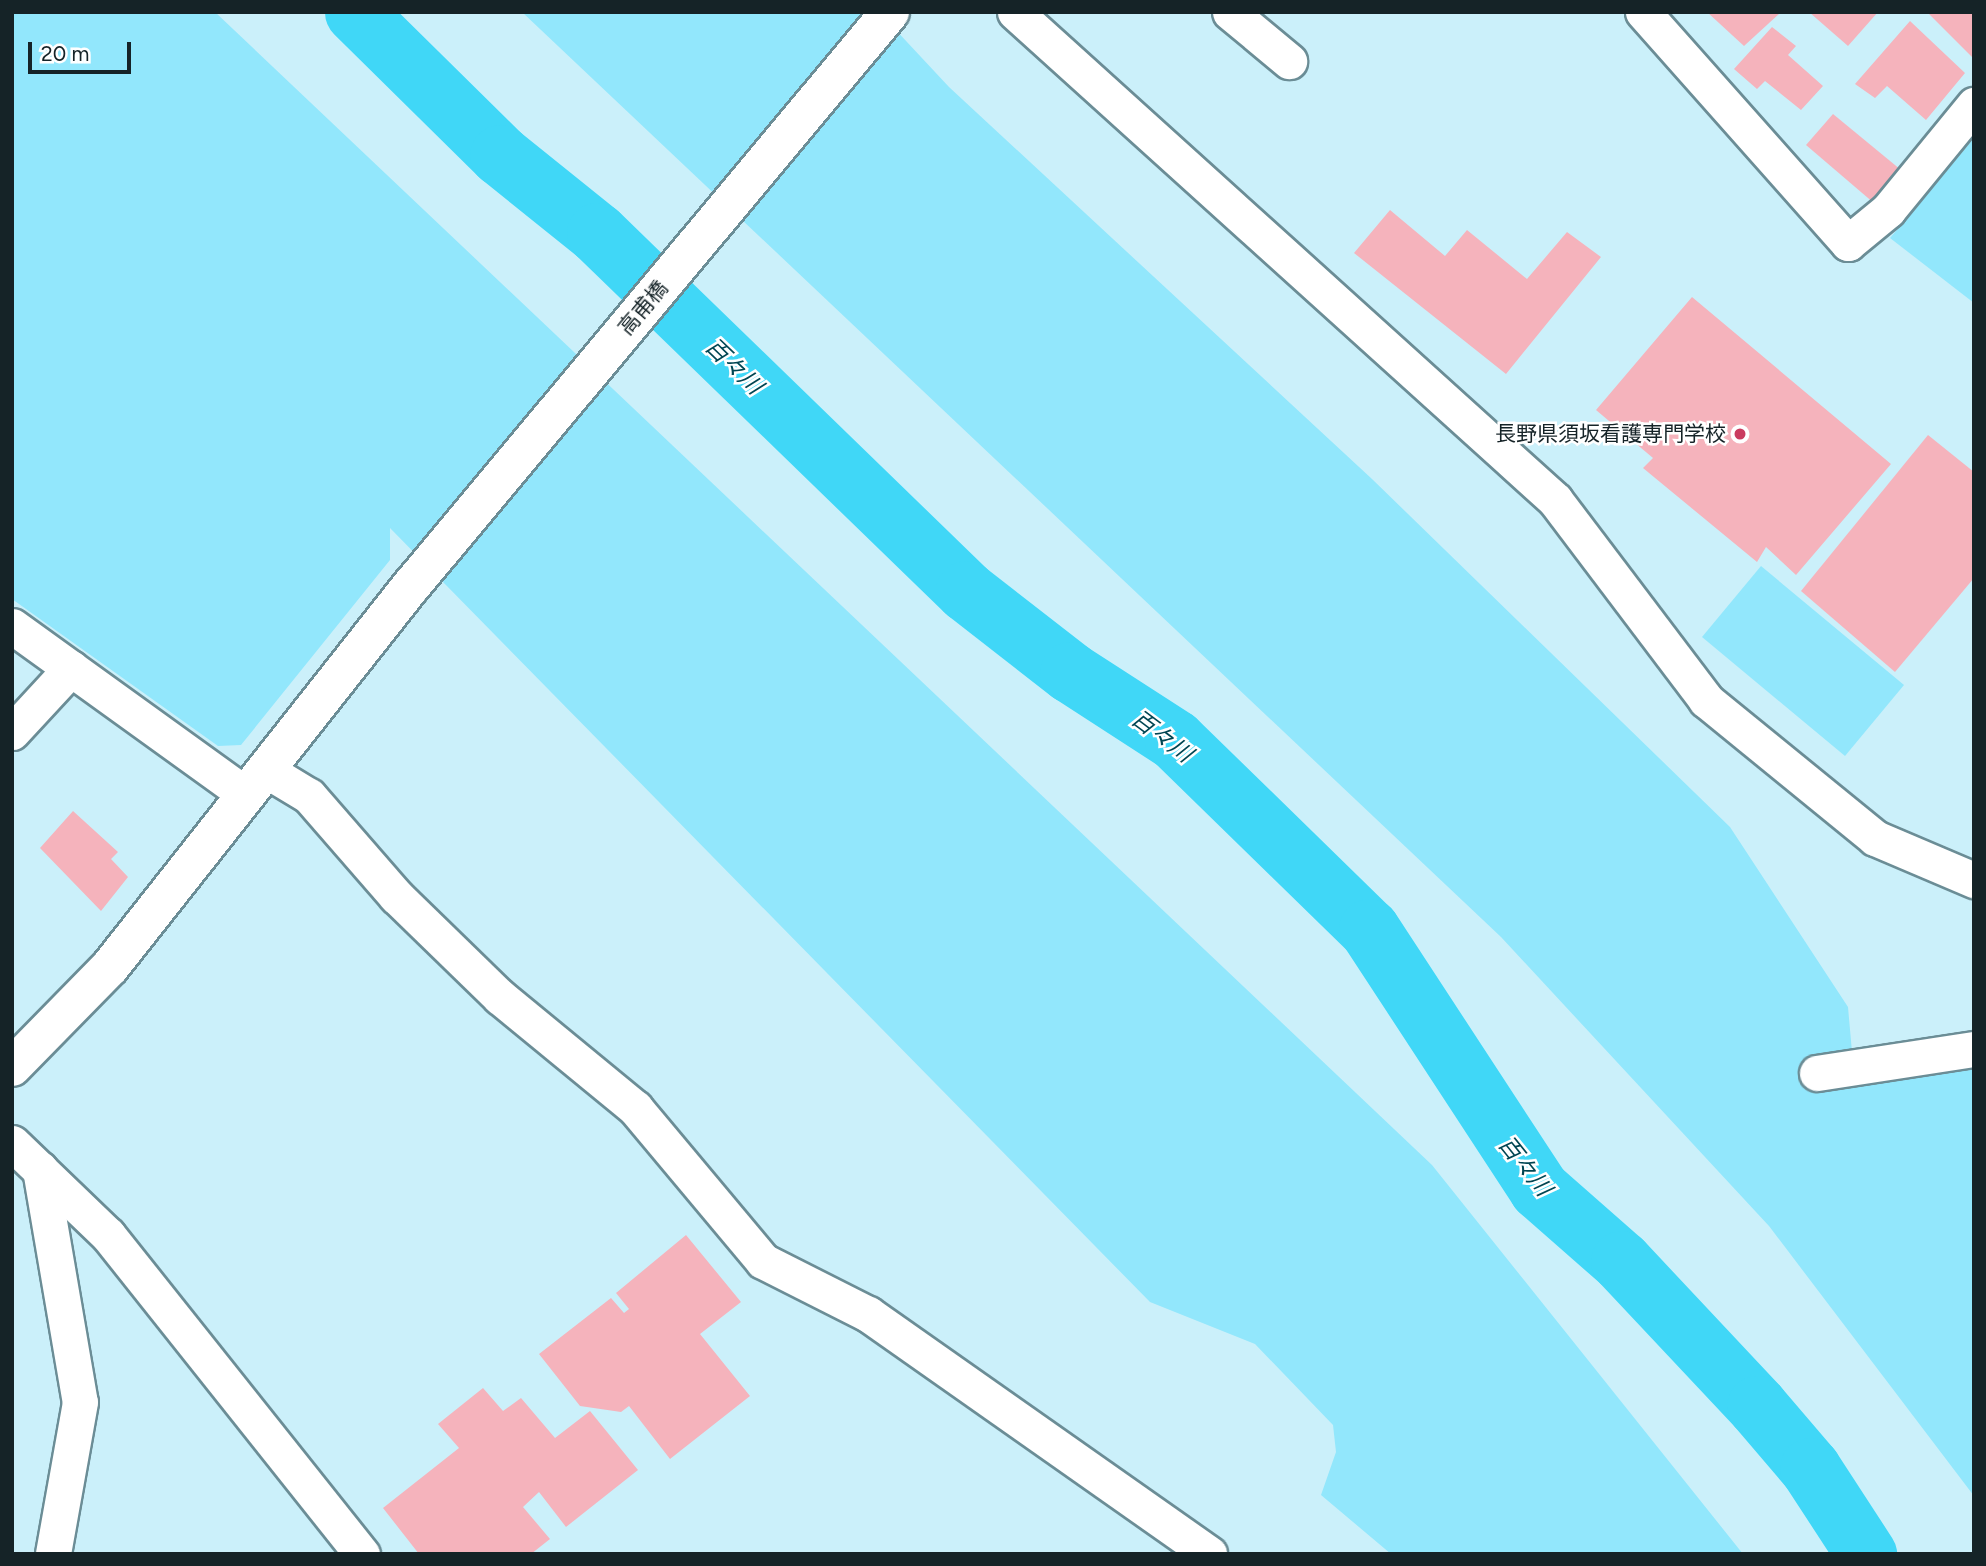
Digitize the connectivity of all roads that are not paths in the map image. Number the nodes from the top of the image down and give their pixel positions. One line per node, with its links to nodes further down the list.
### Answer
1 (1016, 12): 11 (street)
2 (1230, 12): 5 (street)
3 (1643, 12): 6 (street)
4 (882, 22): 10 (street, 高甫橋)
5 (1289, 61)
6 (1974, 105)
7 (12, 626): 8 (street)
8 (71, 668): 9 (street); 10 (street)
9 (12, 732)
10 (256, 783): 13 (street, 高甫橋); 19 (street)
11 (1974, 880)
12 (1974, 1049): 14 (street)
13 (12, 1067)
14 (1817, 1073)
15 (12, 1143): 16 (street)
16 (40, 1170): 17 (street); 18 (street)
17 (53, 1554)
18 (362, 1554)
19 (1209, 1554)

